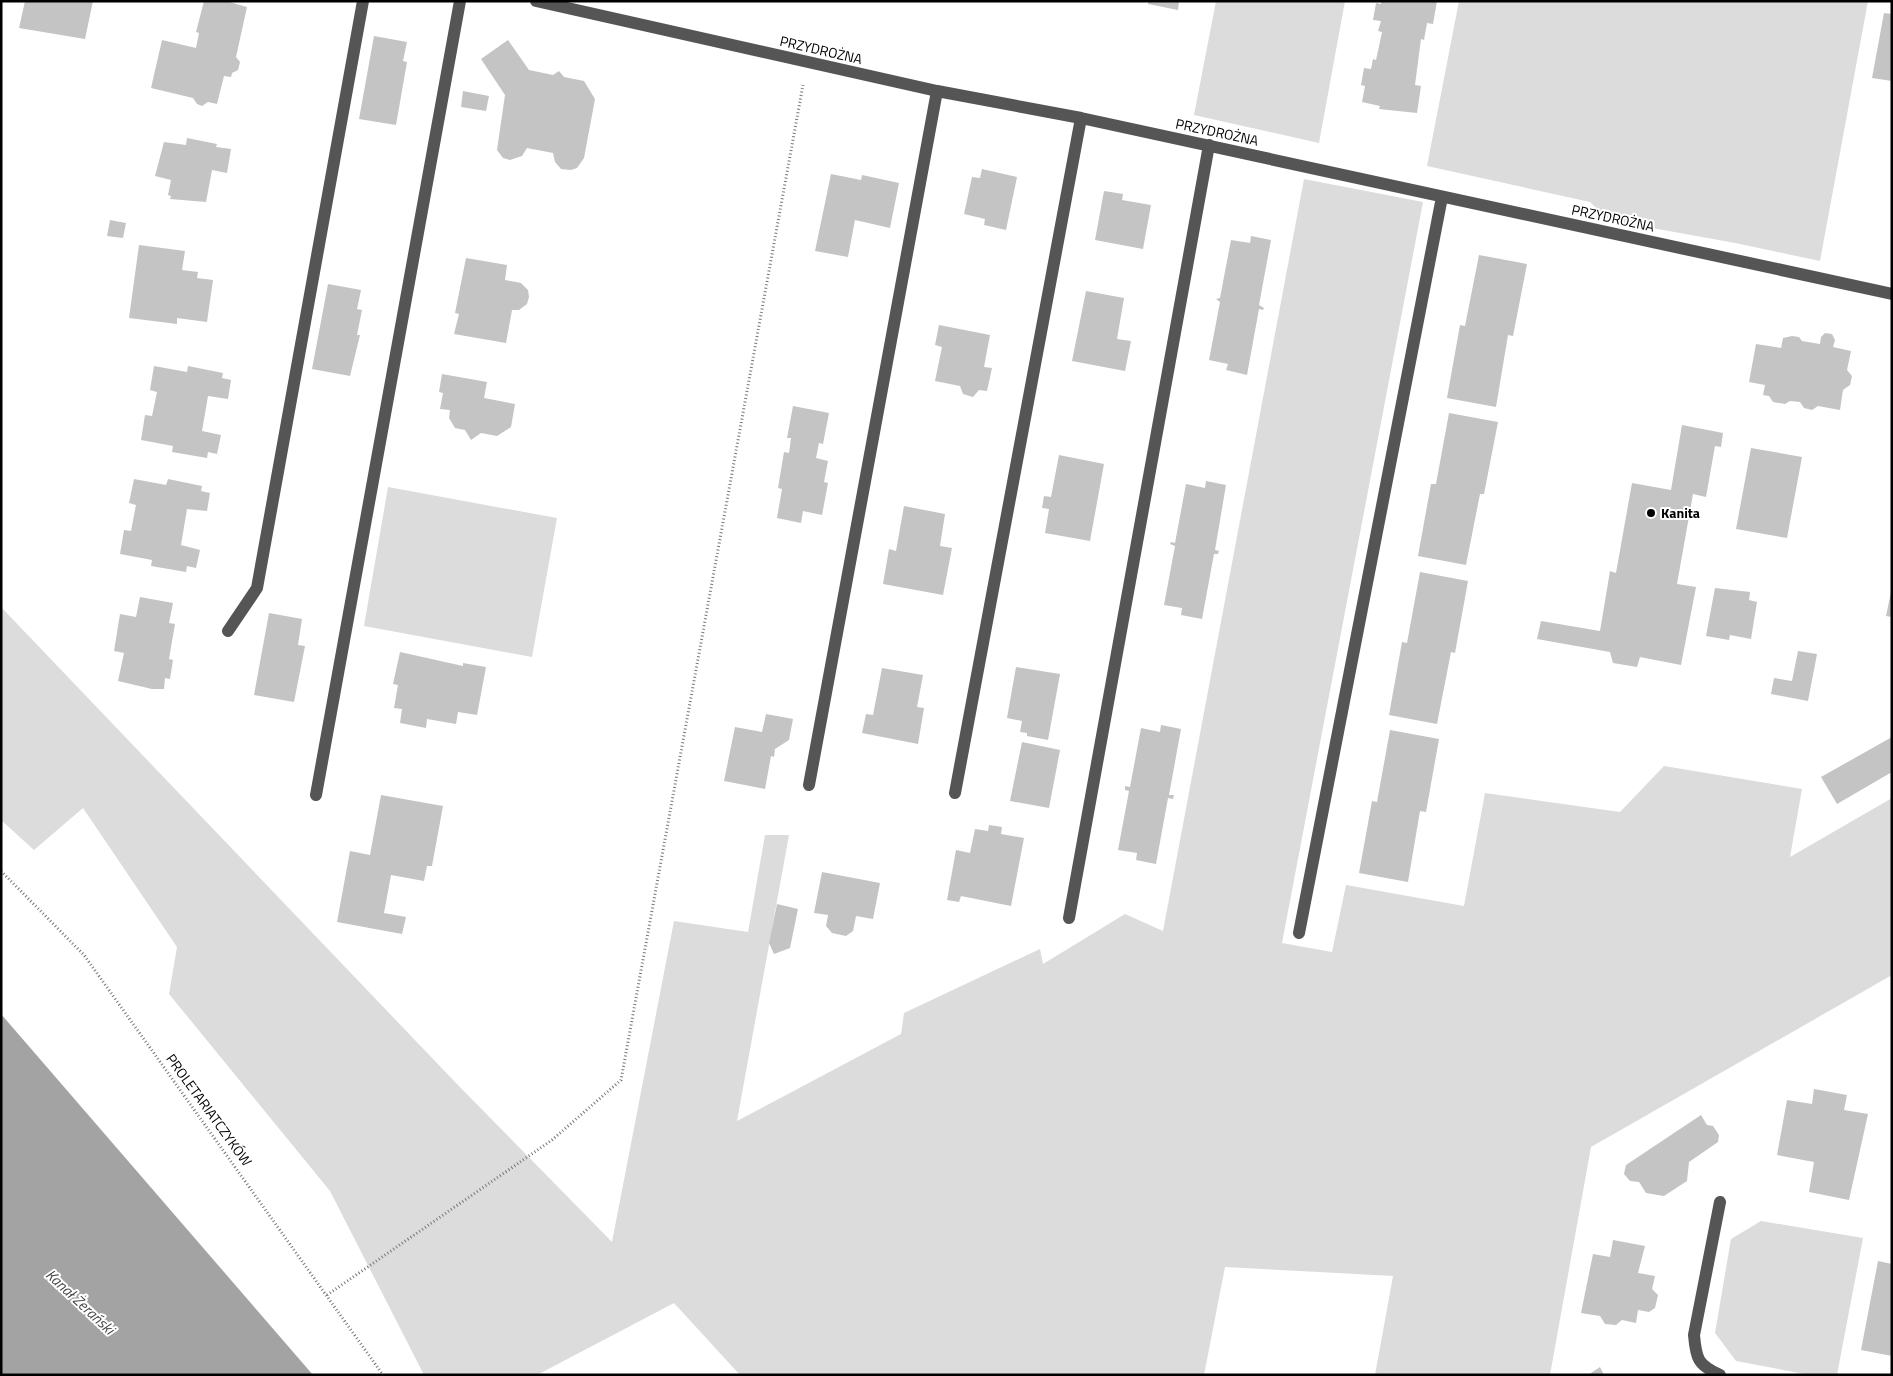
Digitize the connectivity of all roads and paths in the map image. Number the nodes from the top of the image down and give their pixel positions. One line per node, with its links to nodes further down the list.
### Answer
1 (363, 1): 10 (street)
2 (460, 1): 13 (street)
3 (536, 1): 4 (street, PRZYDROŻNA)
4 (807, 62): 5 (street, PRZYDROŻNA); 18 (path)
5 (938, 91): 6 (street, PRZYDROŻNA); 11 (street)
6 (1081, 118): 7 (street, PRZYDROŻNA); 12 (street)
7 (1209, 145): 8 (street, PRZYDROŻNA); 15 (street)
8 (1442, 197): 9 (street, PRZYDROŻNA); 16 (street)
9 (1892, 294)
10 (228, 631)
11 (809, 786)
12 (955, 793)
13 (316, 795)
14 (1, 871): 18 (path, PROLETARIATCZYKÓW)
15 (1069, 918)
16 (1299, 933)
17 (1720, 1202): 20 (street)
18 (326, 1294): 19 (path, PROLETARIATCZYKÓW)
19 (383, 1375)
20 (1720, 1375)

